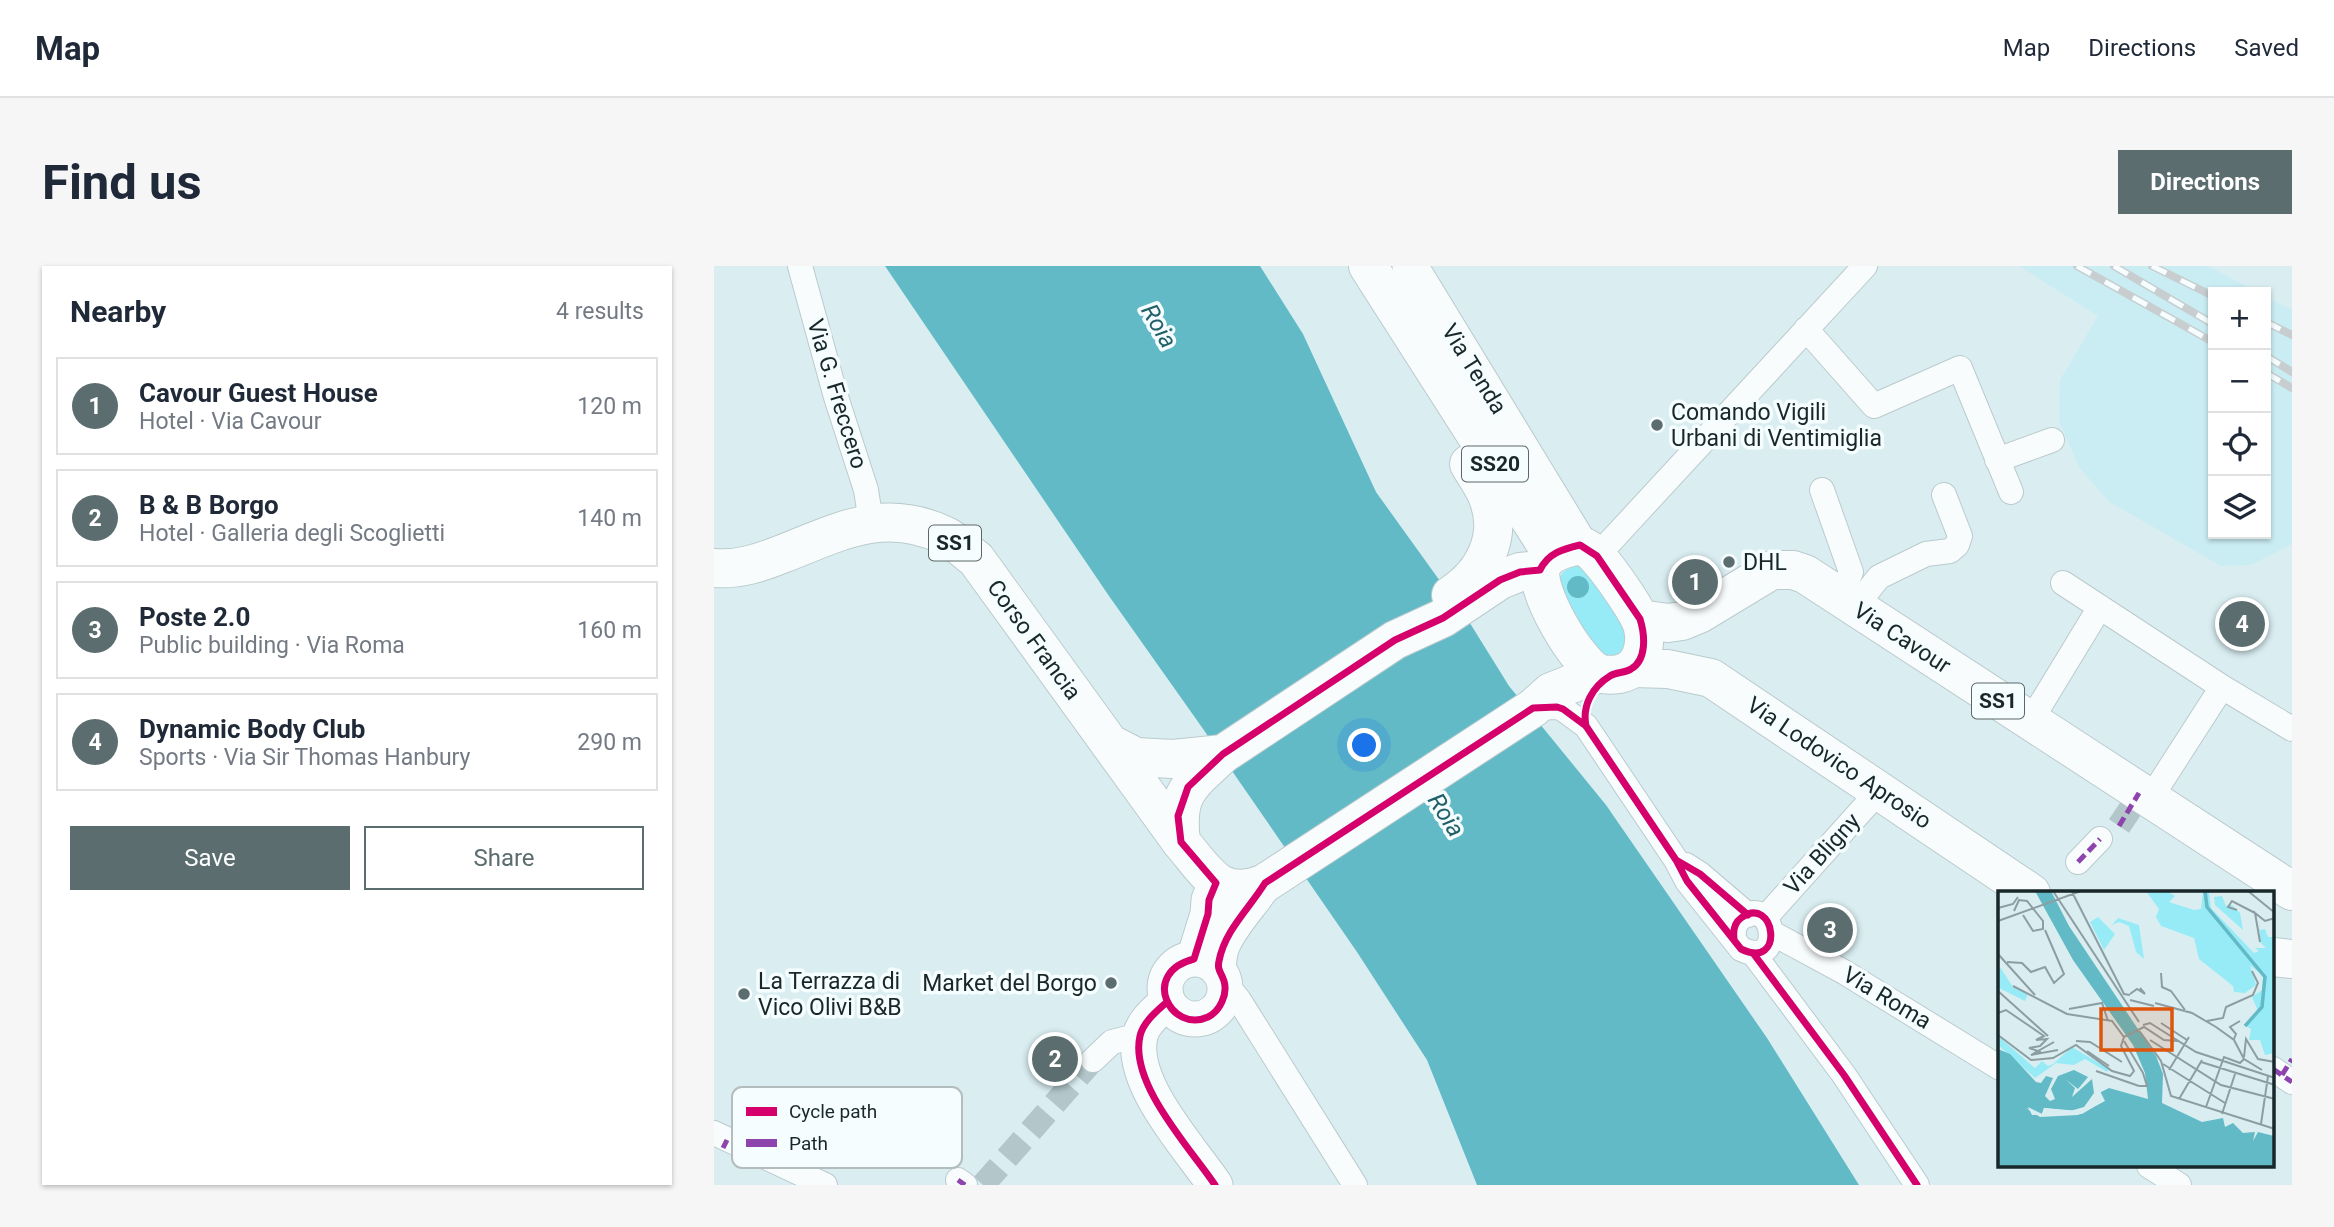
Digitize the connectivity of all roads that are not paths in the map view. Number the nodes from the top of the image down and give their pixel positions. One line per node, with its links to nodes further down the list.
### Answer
1 (800, 266): 11 (street, Via G. Freccero)
2 (1874, 268): 4 (street)
3 (1388, 275): 5 (main road, SS20); 12 (main road, Via Tenda)
4 (1806, 328): 7 (street); 12 (street)
5 (1438, 374): 12 (main road, SS20); 19 (main road)
6 (2052, 440): 7 (street)
7 (1997, 460): 9 (street)
8 (1822, 490): 15 (street)
9 (2011, 492)
10 (1944, 495): 15 (street)
11 (871, 522): 13 (main road, Corso Francia / SS1); 27 (main road, Corso Francia / SS1)
12 (1558, 560): 18 (main road); 19 (main road); 20 (main road)
13 (714, 568)
14 (2063, 583): 16 (street)
15 (1847, 602): 17 (main road, Via Cavour / SS1); 24 (main road, Via Cavour / SS1)
16 (2100, 607): 22 (street); 24 (street)
17 (1699, 614): 18 (main road, Via Cavour / SS1); 21 (main road)
18 (1640, 619): 20 (main road)
19 (1395, 640): 28 (main road)
20 (1615, 672): 21 (main road, Via Lodovico Aprosio); 23 (main road); 25 (street)
21 (1711, 678): 29 (main road, Via Lodovico Aprosio)
22 (2222, 687): 26 (street); 30 (street)
23 (1547, 702): 25 (street); 35 (main road)
24 (2030, 722): 30 (main road, Via Cavour / SS1)
25 (1586, 726): 33 (street)
26 (2292, 729)
27 (1109, 743): 28 (main road, SS1); 32 (main road, SS1)
28 (1180, 773): 32 (main road)
29 (1880, 791): 37 (main road, Via Lodovico Aprosio); 39 (street, Via Bligny)
30 (2141, 799): 38 (main road, Via Cavour / SS1)
31 (2100, 839): 34 (street)
32 (1181, 842): 36 (main road, SS1)
33 (1676, 860): 39 (street, Via Roma); 40 (street)
34 (2078, 862)
35 (1276, 876): 36 (main road); 43 (main road)
36 (1216, 883): 43 (main road)
37 (2028, 891)
38 (2292, 891)
39 (1762, 922): 40 (street); 40 (street); 47 (street, Via Roma)
40 (1743, 946): 53 (street)
41 (2274, 957): 42 (main road)
42 (2292, 959)
43 (1212, 970): 44 (main road); 44 (main road); 52 (street)
44 (1167, 1002): 45 (main road)
45 (1140, 1035): 46 (street); 51 (main road)
46 (1093, 1060)
47 (1998, 1067)
48 (785, 1168): 50 (street)
49 (2152, 1168): 54 (street)
50 (825, 1185)
51 (1214, 1185)
52 (1356, 1185)
53 (1917, 1185)
54 (2179, 1185)

